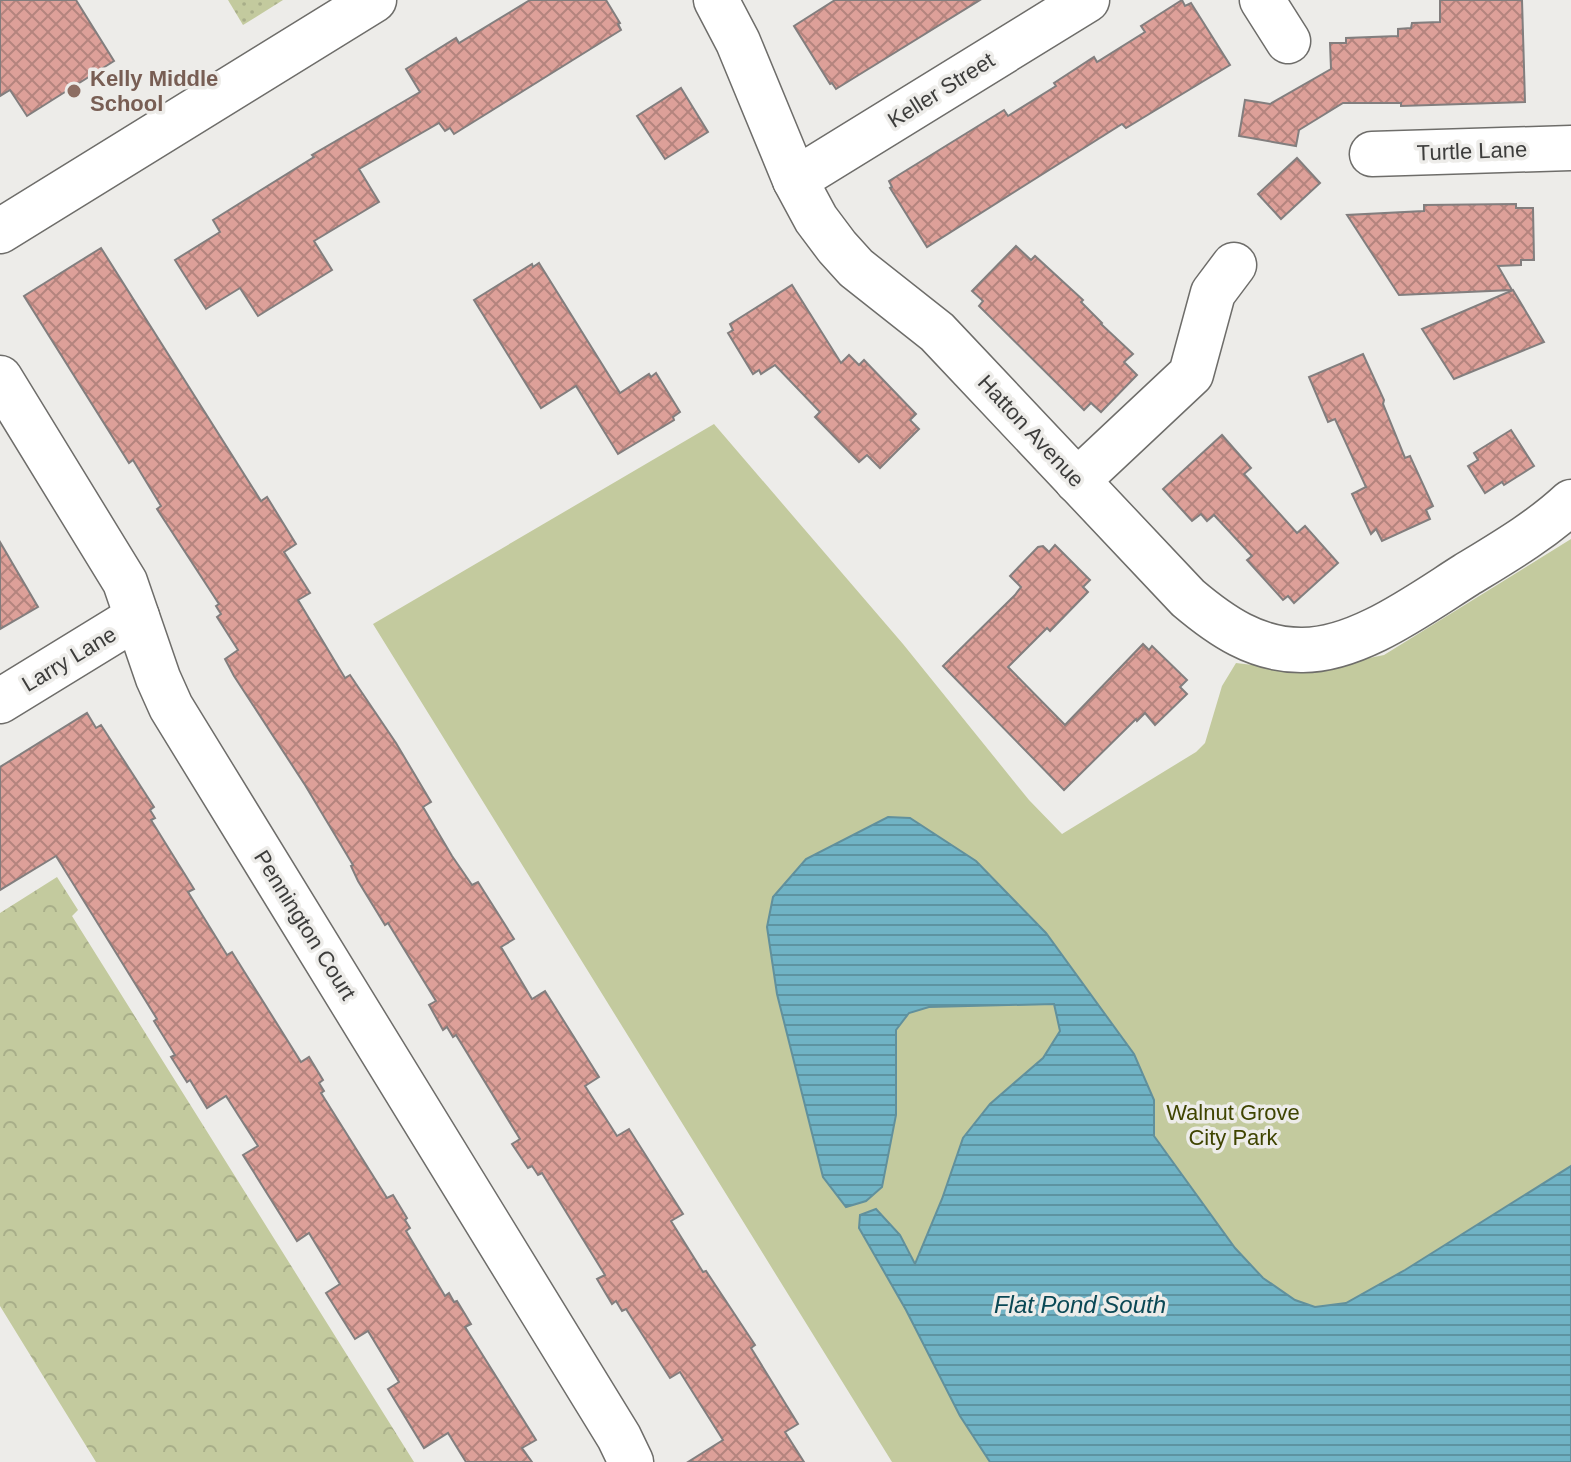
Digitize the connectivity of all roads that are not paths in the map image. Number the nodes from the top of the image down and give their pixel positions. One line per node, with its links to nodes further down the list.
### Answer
1 (374, 0): 9 (street)
2 (716, 0): 8 (street, Hatton Avenue)
3 (1087, 0): 8 (street, Keller Street)
4 (1262, 0): 5 (street)
5 (1288, 41)
6 (1571, 148): 7 (street, Turtle Lane)
7 (1372, 154)
8 (795, 180): 12 (street, Hatton Avenue)
9 (0, 231)
10 (1234, 265): 12 (street)
11 (0, 378): 14 (street, Pennington Court)
12 (1077, 481): 13 (street, Hatton Avenue)
13 (1571, 502)
14 (137, 617): 15 (street, Larry Lane); 16 (street, Pennington Court)
15 (0, 701)
16 (631, 1462)

